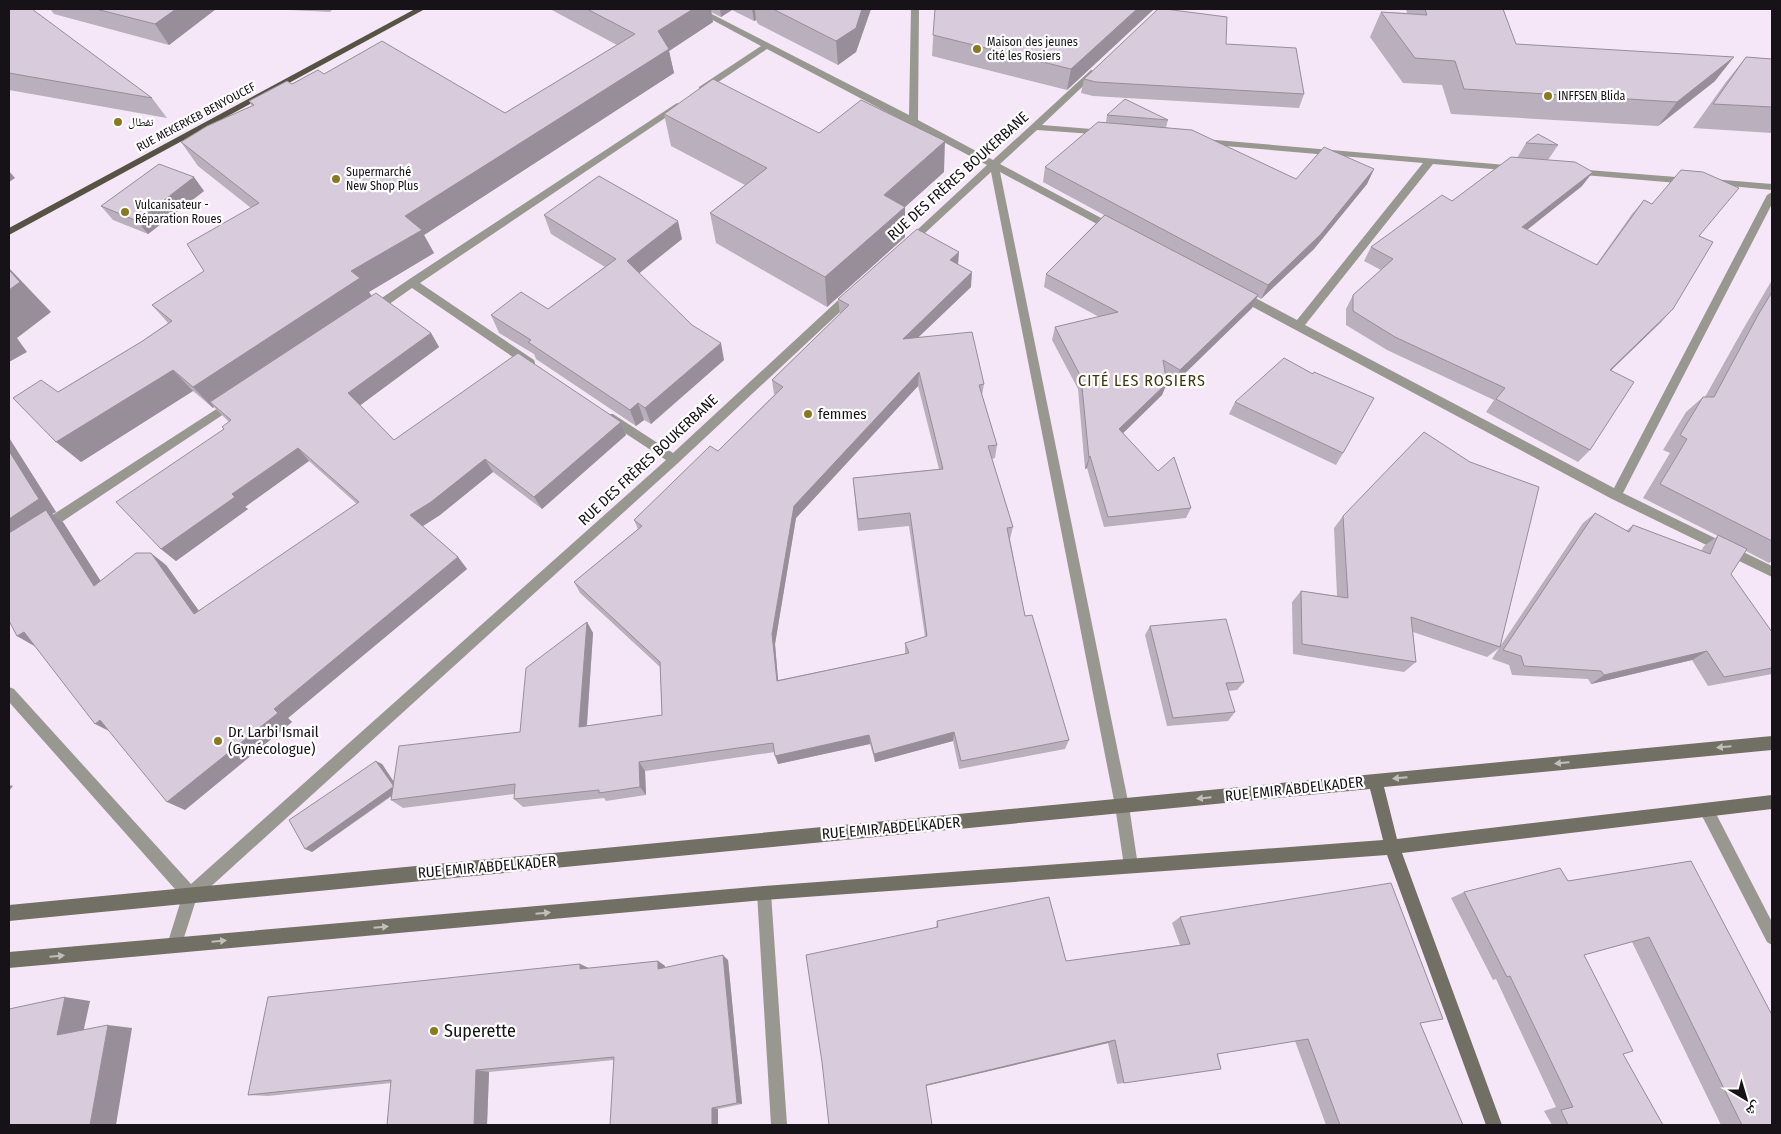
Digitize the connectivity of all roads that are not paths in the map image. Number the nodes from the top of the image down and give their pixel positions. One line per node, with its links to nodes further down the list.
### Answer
1 (421, 9): 16 (main road, RUE MEKERKEB BENYOUCEF)
2 (696, 9): 4 (street)
3 (916, 9): 6 (street)
4 (766, 46): 6 (street); 19 (street)
5 (1106, 61): 7 (street, RUE DES FRÈRES BOUKERBANE)
6 (914, 121): 11 (street)
7 (1037, 127): 8 (street); 11 (street, RUE DES FRÈRES BOUKERBANE)
8 (1115, 134)
9 (1194, 141): 10 (street)
10 (1430, 161): 12 (street); 23 (street)
11 (994, 165): 17 (street); 18 (street, RUE DES FRÈRES BOUKERBANE); 35 (street)
12 (1527, 168)
13 (1567, 172): 14 (street)
14 (1772, 187)
15 (1772, 195): 28 (street)
16 (9, 232)
17 (1124, 234)
18 (898, 252)
19 (412, 284): 22 (street); 24 (street)
20 (861, 285): 27 (street, RUE DES FRÈRES BOUKERBANE)
21 (1228, 289): 23 (street)
22 (363, 316)
23 (1298, 326): 28 (street)
24 (543, 372)
25 (239, 398): 29 (street)
26 (600, 411): 27 (street)
27 (674, 460): 40 (street, RUE DES FRÈRES BOUKERBANE)
28 (1616, 495): 30 (street)
29 (34, 534)
30 (1772, 572)
31 (9, 693): 40 (street)
32 (1772, 743): 33 (street, RUE EMIR ABDELKADER, one-way to 33)
33 (1375, 780): 35 (street, RUE EMIR ABDELKADER, one-way to 35); 37 (street)
34 (1772, 802): 36 (street)
35 (1122, 806): 38 (street); 40 (street, RUE EMIR ABDELKADER)
36 (1707, 811): 37 (street); 42 (street)
37 (1392, 847): 38 (street); 46 (street)
38 (1131, 866): 39 (street)
39 (764, 893): 43 (street, one-way to 39); 45 (street)
40 (190, 896): 41 (street, RUE EMIR ABDELKADER); 43 (street)
41 (9, 913)
42 (1772, 937)
43 (175, 945): 44 (street, one-way to 43)
44 (9, 960)
45 (779, 1125)
46 (1494, 1125)

